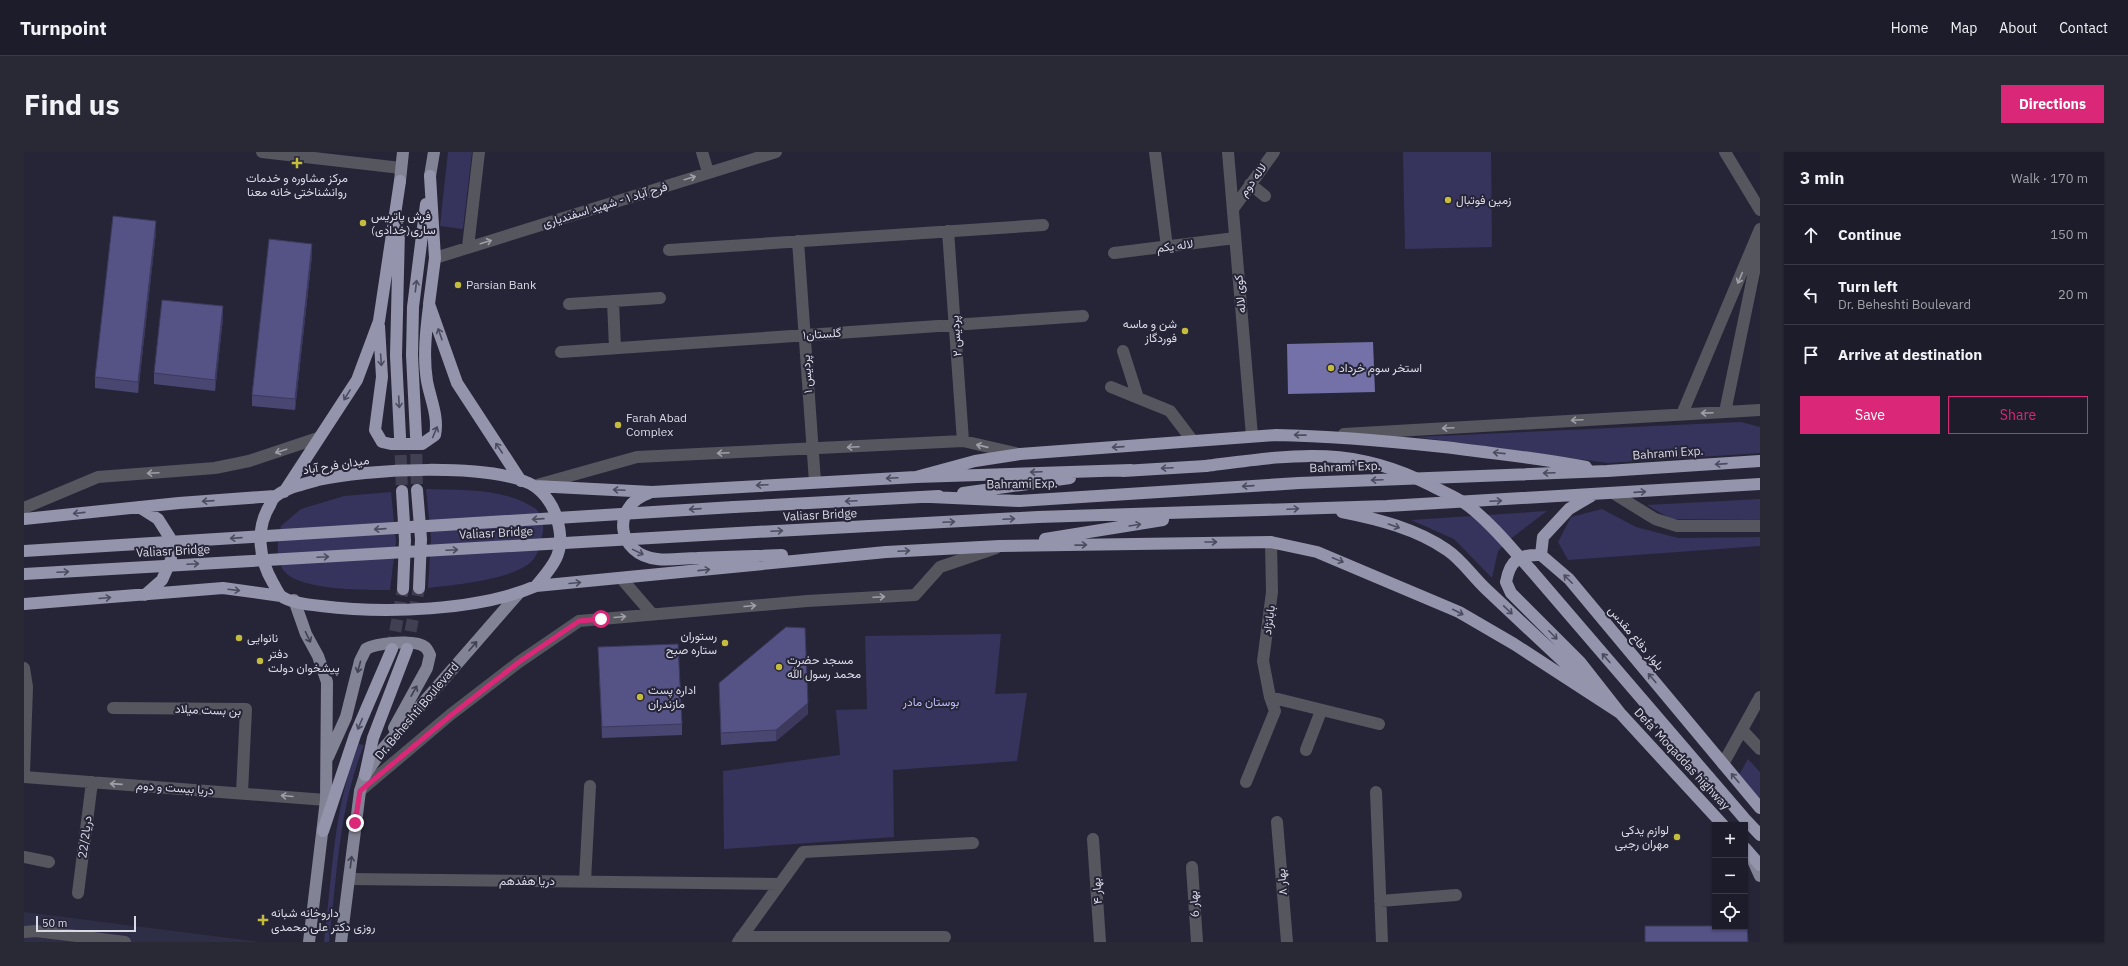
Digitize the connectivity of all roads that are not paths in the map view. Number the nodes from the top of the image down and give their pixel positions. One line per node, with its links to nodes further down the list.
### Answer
1 (262, 152): 11 (street)
2 (402, 152): 11 (main road)
3 (434, 152): 13 (main road)
4 (479, 152): 26 (street)
5 (702, 152): 12 (street)
6 (776, 152): 12 (street, فرح آباد ۱ - شهید اسفندیاری)
7 (1155, 152): 25 (street)
8 (1228, 152): 17 (street, کوی لاله)
9 (1274, 152): 15 (street, لاله دوم)
10 (1725, 152): 18 (street)
11 (402, 168): 14 (main road)
12 (708, 172): 26 (street, فرح آباد ۱ - شهید اسفندیاری, one-way to 12)
13 (430, 176): 29 (highway); 47 (highway, one-way to 13)
14 (400, 181): 35 (highway); 49 (highway, one-way to 49)
15 (1250, 184): 16 (street); 17 (street, لاله دوم)
16 (1266, 196)
17 (1233, 209): 22 (street, کوی لاله)
18 (1760, 210)
19 (1043, 224): 21 (street)
20 (1760, 229): 45 (street, one-way to 45)
21 (948, 231): 23 (street); 36 (street, پردیس ۲)
22 (1235, 238): 25 (street, لاله یکم); 48 (street, کوی لاله)
23 (798, 241): 27 (street); 37 (street, پردیس ۱)
24 (1760, 241): 44 (street)
25 (1167, 246): 28 (street, لاله یکم)
26 (468, 247): 29 (street, فرح آباد ۱ - شهید اسفندیاری)
27 (669, 250)
28 (1114, 253)
29 (435, 258): 32 (highway)
30 (660, 298): 31 (street)
31 (613, 301): 33 (street); 38 (street)
32 (429, 304): 35 (highway, one-way to 32); 59 (highway, one-way to 32)
33 (569, 304)
34 (1083, 316): 36 (street, گلستان۱)
35 (378, 321): 50 (highway, one-way to 50)
36 (955, 325): 37 (street, گلستان۱); 52 (street, پردیس ۲)
37 (804, 335): 38 (street, گلستان۱); 53 (street, پردیس ۱)
38 (615, 348): 40 (street, گلستان۱)
39 (1122, 351): 42 (street)
40 (561, 352)
41 (1111, 387): 42 (street)
42 (1138, 398): 51 (street)
43 (1760, 410): 44 (street)
44 (1725, 412): 45 (street, one-way to 45)
45 (1682, 414): 46 (street, one-way to 46)
46 (1318, 435): 48 (highway, one-way to 48); 57 (highway, one-way to 46)
47 (416, 436)
48 (1252, 436): 51 (highway)
49 (400, 437)
50 (318, 438): 66 (highway); 71 (street, one-way to 71)
51 (1192, 440): 54 (highway, one-way to 54)
52 (963, 441): 53 (street, one-way to 53); 54 (street, one-way to 52)
53 (812, 448): 60 (street, پردیس ۱); 62 (street, one-way to 62)
54 (1020, 454): 58 (highway)
55 (1760, 461): 57 (highway, Bahrami Exp., one-way to 57)
56 (1131, 470): 58 (highway, one-way to 58); 69 (highway); 121 (highway, one-way to 56, bridge)
57 (1607, 471): 69 (highway, Bahrami Exp., one-way to 69)
58 (916, 476): 60 (highway, one-way to 60)
59 (521, 481): 62 (highway, میدان فرح آباد); 66 (highway, میدان فرح آباد)
60 (815, 482): 65 (highway, one-way to 65)
61 (1760, 484): 67 (highway, one-way to 61)
62 (535, 486): 65 (highway, one-way to 62); 83 (highway, میدان فرح آباد)
63 (417, 490): 84 (highway)
64 (402, 491): 85 (highway)
65 (652, 492): 79 (highway, one-way to 79)
66 (280, 494): 70 (highway, میدان فرح آباد, one-way to 70); 88 (highway)
67 (1613, 494): 68 (highway); 75 (street)
68 (1593, 495): 72 (highway, one-way to 68); 80 (highway)
69 (931, 497): 78 (highway, Valiasr Bridge, one-way to 78, bridge)
70 (139, 507): 74 (highway, میدان فرح آباد, one-way to 74); 87 (highway)
71 (24, 508)
72 (1315, 508): 73 (highway, one-way to 72); 99 (highway, one-way to 99)
73 (1212, 512): 77 (highway, one-way to 73); 81 (highway, Valiasr Bridge, one-way to 73, bridge)
74 (24, 519)
75 (1760, 526)
76 (1270, 542): 77 (highway, one-way to 76); 95 (street, بابانژاد); 99 (highway, one-way to 99)
77 (1000, 546): 79 (highway, one-way to 77); 91 (street, one-way to 77)
78 (24, 551)
79 (886, 552): 82 (highway, one-way to 79)
80 (1541, 555): 99 (highway, one-way to 99); 106 (highway, بلوار دفاع مقدس, one-way to 80)
81 (24, 574)
82 (621, 578): 83 (highway, one-way to 82); 91 (street)
83 (536, 586): 86 (highway, میدان فرح آباد)
84 (419, 588)
85 (403, 589)
86 (518, 594): 89 (highway, میدان فرح آباد); 103 (main road, Dr. Beheshti Boulevard, one-way to 86)
87 (145, 595): 88 (highway, میدان فرح آباد, one-way to 88); 90 (highway, میدان فرح آباد, one-way to 87)
88 (281, 596): 89 (highway, میدان فرح آباد)
89 (294, 600): 105 (main road, one-way to 105)
90 (24, 604)
91 (652, 614): 113 (street, one-way to 91)
92 (392, 649): 120 (highway, one-way to 120)
93 (407, 649): 108 (highway)
94 (24, 668): 107 (street)
95 (1270, 697): 98 (street); 111 (street, بابانژاد)
96 (1760, 697): 101 (street)
97 (113, 708): 115 (street, بن بست میلاد)
98 (1321, 711): 100 (street); 104 (street)
99 (1620, 713): 119 (highway, Defa' Moqaddas highway)
100 (1379, 724)
101 (1742, 730): 102 (street); 106 (street)
102 (1760, 749)
103 (382, 750): 105 (main road, one-way to 105); 108 (main road, Dr. Beheshti Boulevard)
104 (1306, 750)
105 (326, 761): 116 (main road)
106 (1723, 764): 117 (highway, بلوار دفاع مقدس, one-way to 106)
107 (24, 773)
108 (365, 775): 113 (main road, Dr. Beheshti Boulevard)
109 (24, 777): 110 (street, دریا بیست و دوم)
110 (92, 782): 115 (street, دریا بیست و دوم, one-way to 110); 134 (street, دریا22/2)
111 (1246, 782)
112 (590, 786): 132 (street)
113 (360, 791): 131 (main road, Dr. Beheshti Boulevard, one-way to 113)
114 (1376, 792): 136 (street)
115 (242, 793): 116 (street, دریا بیست و دوم, one-way to 115)
116 (326, 800): 120 (main road)
117 (1760, 808)
118 (1277, 822): 145 (street, بهار ۸)
119 (1721, 822)
120 (323, 831): 141 (main road)
121 (1760, 835)
122 (1093, 839): 143 (street, بهار ۴)
123 (973, 843): 133 (street)
124 (1748, 852): 128 (highway)
125 (1748, 853): 130 (main road)
126 (24, 857): 127 (street)
127 (49, 862)
128 (1760, 865)
129 (1192, 866): 144 (street, بهار 6)
130 (1760, 876)
131 (349, 879): 132 (street, دریا هفدهم); 142 (main road, Dr. Beheshti Boulevard)
132 (585, 881): 133 (street, دریا هفدهم)
133 (780, 884): 139 (street)
134 (78, 893)
135 (1456, 895): 136 (street)
136 (1380, 901): 146 (street)
137 (24, 932): 140 (street)
138 (945, 937): 139 (street)
139 (740, 940)
140 (125, 942)
141 (309, 942)
142 (341, 942)
143 (1100, 942)
144 (1196, 942)
145 (1287, 942)
146 (1382, 942)

